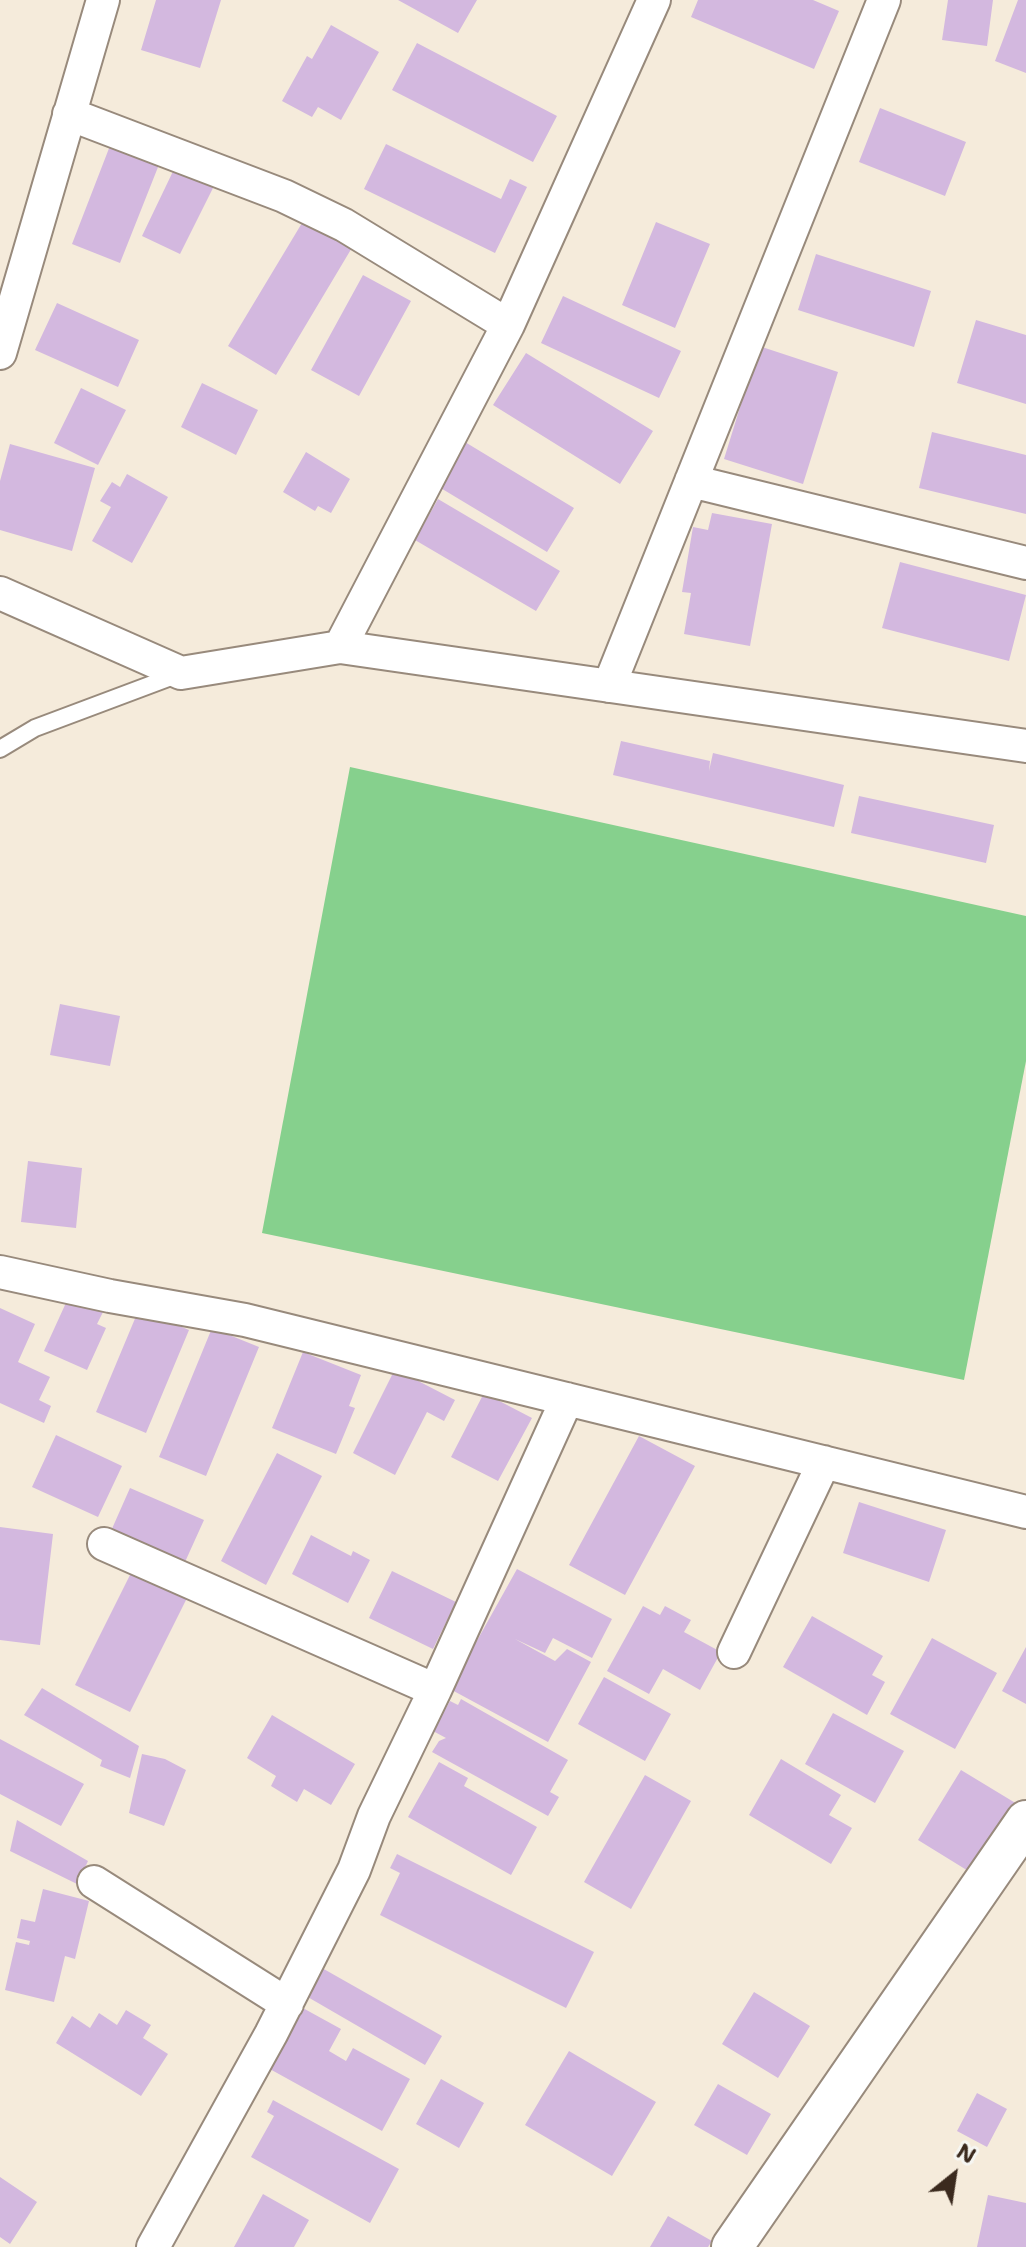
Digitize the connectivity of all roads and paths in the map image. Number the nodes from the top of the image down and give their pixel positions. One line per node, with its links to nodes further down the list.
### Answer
1 (103, 0): 4 (street)
2 (654, 0): 5 (street)
3 (884, 0): 7 (street)
4 (69, 114): 5 (street); 6 (street)
5 (508, 325): 10 (street)
6 (0, 353)
7 (691, 481): 8 (street); 12 (street)
8 (1026, 563)
9 (0, 593): 11 (street)
10 (340, 647): 11 (street); 12 (street)
11 (181, 673): 14 (lane)
12 (609, 686): 13 (street)
13 (1026, 746)
14 (0, 749)
15 (0, 1272): 16 (street)
16 (567, 1399): 17 (street); 21 (street)
17 (824, 1462): 18 (street); 20 (street)
18 (1026, 1512)
19 (104, 1544): 21 (street)
20 (734, 1652)
21 (435, 1690): 24 (street)
22 (1026, 1821): 26 (street)
23 (94, 1882): 24 (street)
24 (287, 2004): 25 (street)
25 (153, 2247)
26 (732, 2247)

